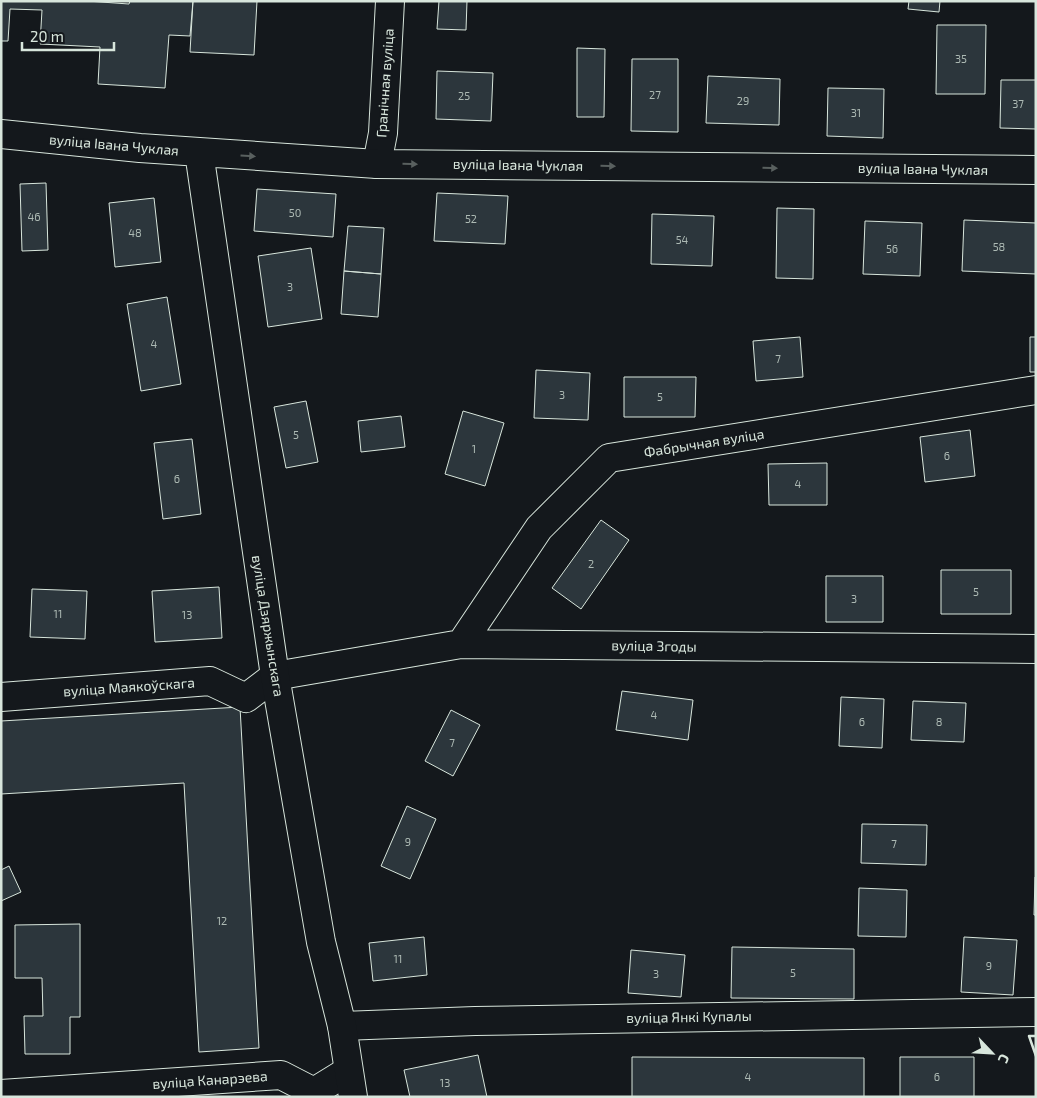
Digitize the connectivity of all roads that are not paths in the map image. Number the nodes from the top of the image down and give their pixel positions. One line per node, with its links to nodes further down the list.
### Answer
1 (390, 1): 4 (street, Гранічная вуліца)
2 (1, 134): 3 (street, вуліца Івана Чуклая)
3 (199, 152): 4 (street, вуліца Івана Чуклая, one-way to 4); 9 (street, вуліца Дзяржынскага)
4 (377, 164): 5 (street, вуліца Івана Чуклая, one-way to 5)
5 (1036, 170)
6 (1036, 390): 7 (street, Фабрычная вуліца)
7 (461, 644): 8 (street, вуліца Згоды); 9 (street, вуліца Згоды)
8 (1036, 649)
9 (275, 676): 10 (street, вуліца Маякоўскага); 12 (street, вуліца Дзяржынскага)
10 (1, 697)
11 (1036, 1012): 12 (street, вуліца Янкі Купалы)
12 (342, 1026): 13 (street, вуліца Дзяржынскага)
13 (351, 1084): 14 (street, вуліца Канарэева)
14 (1, 1094)

